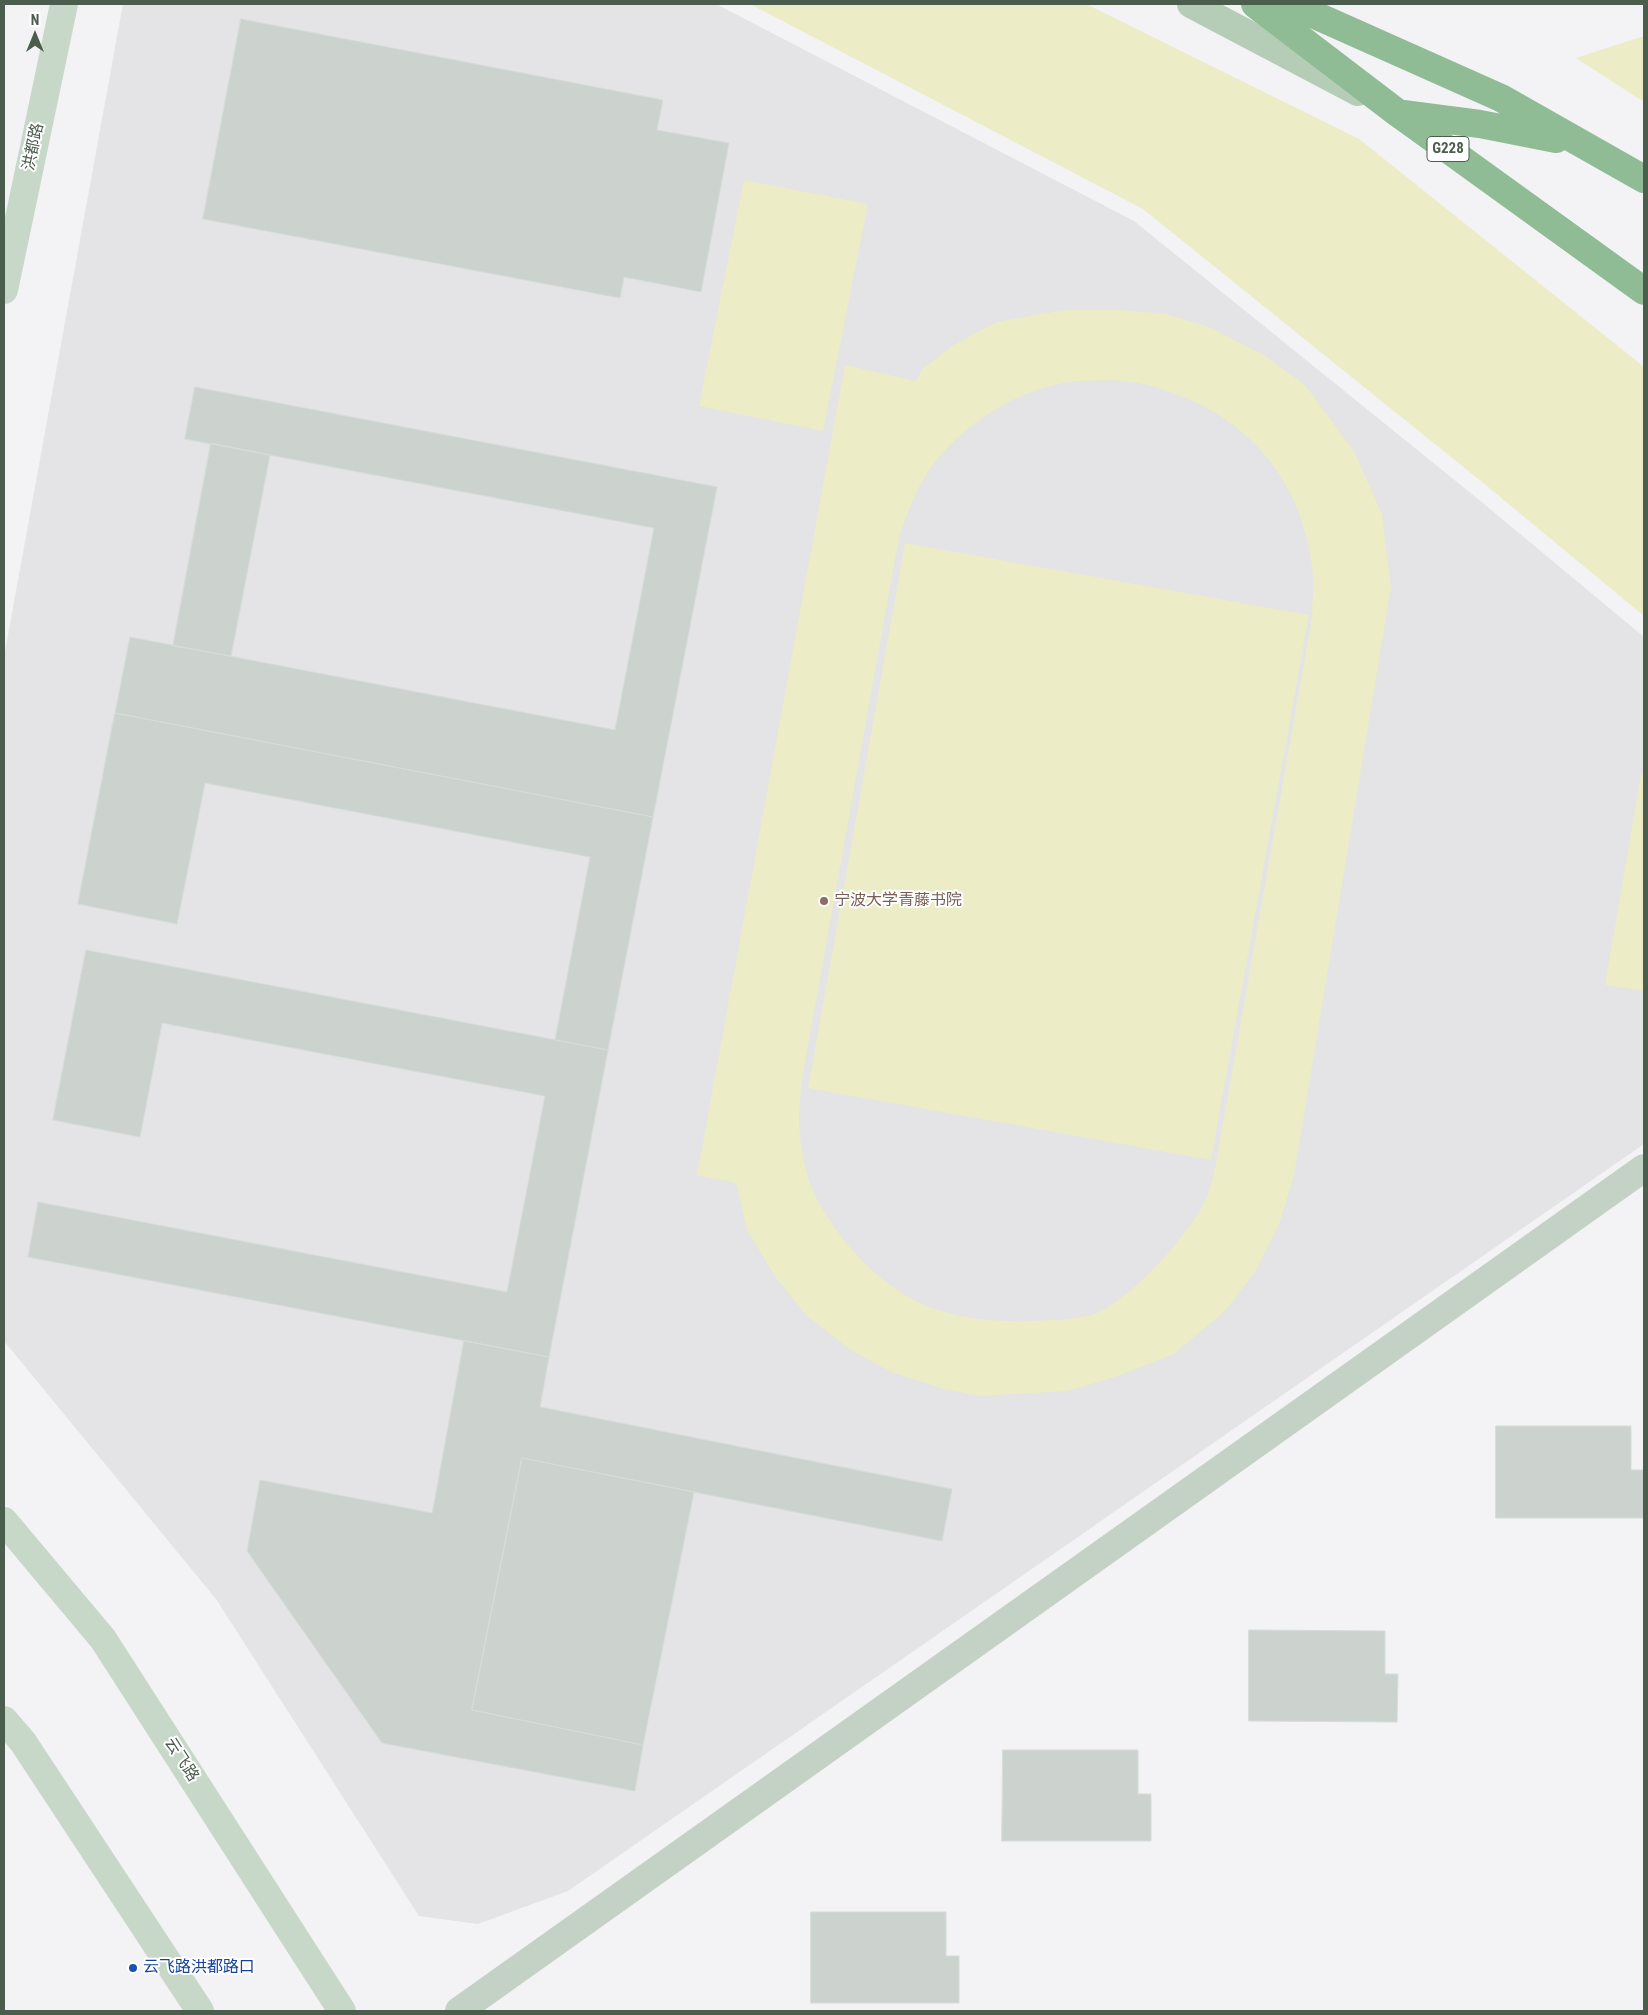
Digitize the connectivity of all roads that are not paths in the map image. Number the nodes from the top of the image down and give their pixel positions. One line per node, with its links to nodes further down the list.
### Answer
1 (64, 4): 8 (main road, 洪都路)
2 (1191, 4): 5 (main road)
3 (1255, 4): 5 (highway, G228)
4 (1290, 4): 6 (highway)
5 (1400, 114): 6 (highway); 9 (highway, G228)
6 (1577, 143): 7 (highway)
7 (1644, 179)
8 (4, 290)
9 (1644, 291)
10 (1644, 1168): 15 (street)
11 (4, 1521): 14 (main road, 云飞路)
12 (4, 1720): 13 (main road)
13 (200, 2011)
14 (342, 2011)
15 (459, 2011)

